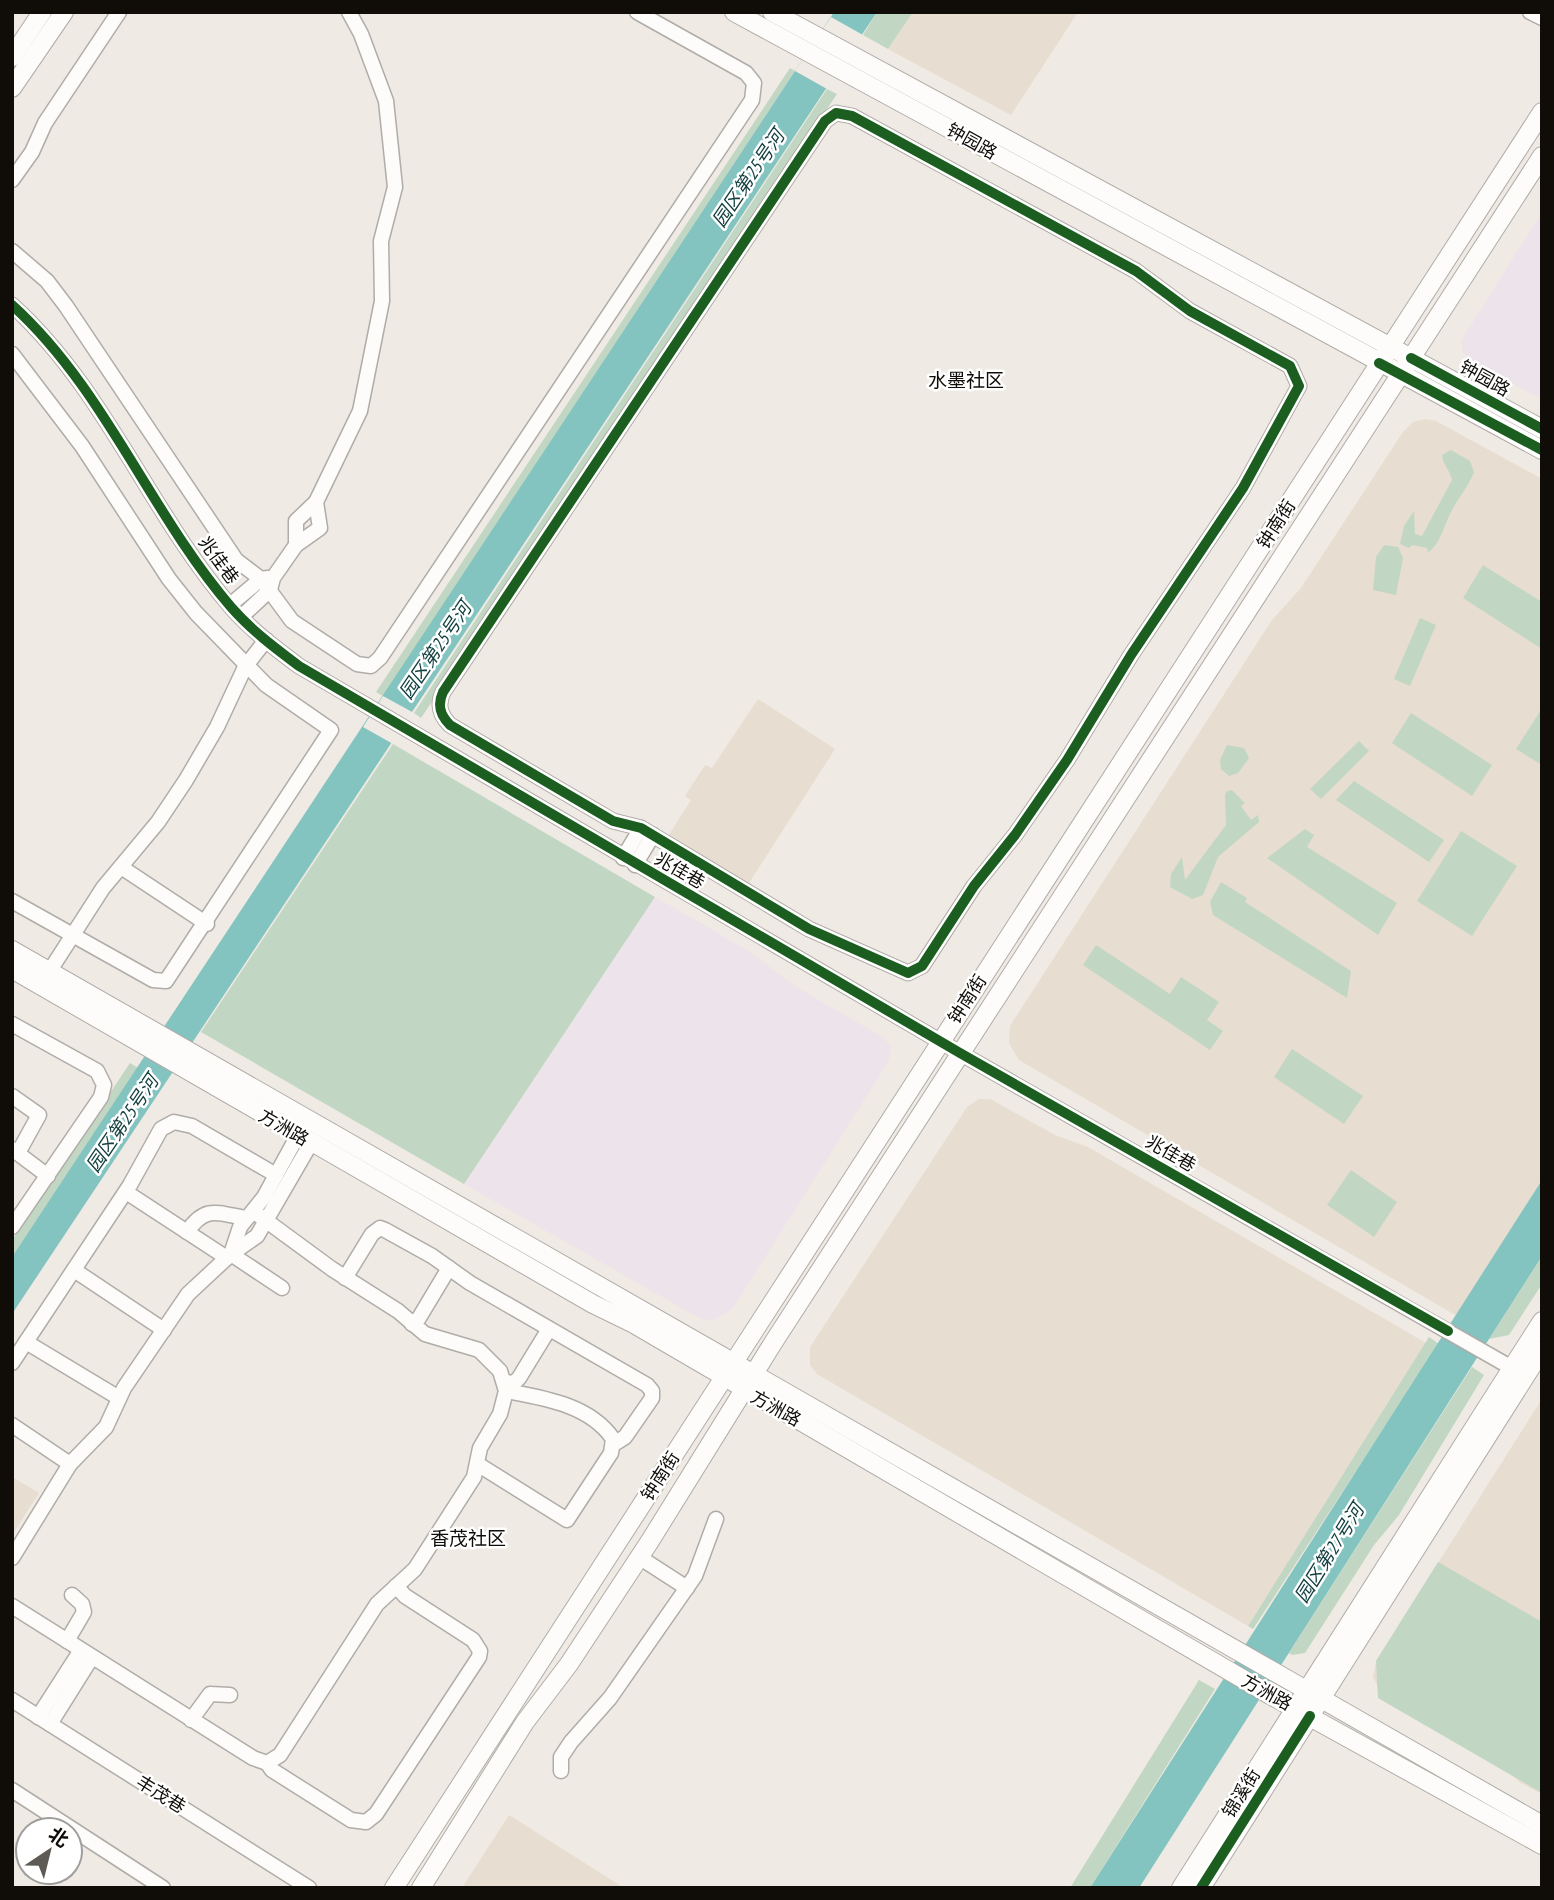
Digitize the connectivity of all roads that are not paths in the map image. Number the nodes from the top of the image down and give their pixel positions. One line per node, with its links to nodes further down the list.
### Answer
1 (42, 12): 11 (main road)
2 (64, 12): 13 (main road)
3 (119, 12): 16 (street)
4 (349, 12): 26 (street)
5 (637, 12): 28 (street)
6 (734, 12): 10 (main road, 钟园路)
7 (772, 12): 10 (main road, 钟园路)
8 (1530, 12): 9 (street)
9 (1542, 18)
10 (813, 44): 12 (main road, 钟园路)
11 (12, 57)
12 (845, 62): 19 (main road, 钟园路); 22 (main road, 钟园路)
13 (12, 88)
14 (1542, 112): 19 (main road, 钟南街)
15 (1542, 156): 21 (main road, 钟南街)
16 (12, 180)
17 (12, 251): 28 (street)
18 (12, 305): 29 (street, 兆佳巷)
19 (1389, 347): 21 (main road, 钟园路); 22 (main road, 钟南街)
20 (12, 354): 32 (street)
21 (1411, 358): 23 (main road, 钟南街); 24 (main road, 钟园路)
22 (1379, 363): 23 (main road, 钟园路); 43 (main road, 钟南街)
23 (1401, 374): 25 (main road, 钟园路); 45 (main road, 钟南街)
24 (1542, 429)
25 (1542, 450)
26 (316, 502): 27 (street); 27 (street)
27 (296, 545): 28 (street)
28 (268, 582): 29 (street); 30 (street)
29 (230, 606): 30 (street, 兆佳巷)
30 (241, 617): 31 (street, 兆佳巷)
31 (265, 640): 32 (street); 34 (street, 兆佳巷)
32 (245, 667): 35 (street); 37 (street)
33 (647, 832): 33 (street); 34 (street)
34 (629, 861): 43 (street, 兆佳巷)
35 (121, 867): 37 (street); 38 (street)
36 (12, 901): 38 (street)
37 (207, 923): 38 (street)
38 (72, 936): 40 (street)
39 (12, 950): 40 (main road, 方洲路)
40 (49, 972): 44 (main road, 方洲路)
41 (14, 974): 44 (main road, 方洲路)
42 (12, 1024): 51 (street)
43 (940, 1041): 45 (street, 兆佳巷); 69 (main road, 钟南街)
44 (155, 1042): 46 (main road, 方洲路)
45 (960, 1053): 70 (street, 兆佳巷); 71 (main road, 钟南街)
46 (183, 1058): 48 (main road, 方洲路); 69 (main road, 方洲路)
47 (12, 1096): 49 (street)
48 (305, 1139): 50 (street); 54 (street); 69 (main road, 方洲路)
49 (15, 1151): 51 (street)
50 (276, 1175): 52 (street); 53 (street)
51 (48, 1176): 55 (street)
52 (126, 1192): 56 (street); 59 (street)
53 (249, 1214): 54 (street); 56 (street); 57 (street)
54 (266, 1221): 57 (street); 60 (street)
55 (12, 1227)
56 (187, 1232): 57 (street)
57 (229, 1256): 61 (street); 65 (street)
58 (449, 1268): 60 (street); 63 (street); 64 (street)
59 (74, 1270): 65 (street); 66 (street)
60 (345, 1278): 63 (street)
61 (282, 1288)
62 (1542, 1321): 70 (main road, 锦溪街)
63 (412, 1324): 72 (street)
64 (549, 1329): 72 (street); 75 (street)
65 (164, 1330): 73 (street)
66 (26, 1342): 68 (street); 73 (street)
67 (1542, 1350): 70 (main road, 锦溪街)
68 (12, 1363)
69 (727, 1370): 71 (main road, 方洲路); 100 (main road, 钟南街)
70 (1519, 1372): 88 (main road, 锦溪街)
71 (750, 1384): 79 (main road, 钟南街); 88 (main road, 方洲路); 90 (main road, 方洲路)
72 (505, 1387): 75 (street); 77 (street)
73 (119, 1398): 76 (street)
74 (12, 1424): 76 (street)
75 (614, 1444): 77 (street)
76 (70, 1464): 80 (street)
77 (479, 1465): 81 (street)
78 (716, 1519): 82 (street)
79 (639, 1557): 82 (street); 101 (main road, 钟南街)
80 (12, 1558)
81 (396, 1586): 93 (street); 93 (street)
82 (687, 1588): 94 (street)
83 (72, 1595): 85 (street)
84 (12, 1606): 85 (street)
85 (67, 1641): 86 (street)
86 (86, 1653): 91 (street); 92 (street)
87 (230, 1695): 92 (street)
88 (1314, 1695): 90 (main road, 锦溪街); 96 (main road, 方洲路)
89 (12, 1700): 91 (street, 丰茂巷)
90 (1302, 1712): 97 (main road, 方洲路); 102 (main road, 锦溪街); 103 (main road, 锦溪街)
91 (44, 1720): 99 (street, 丰茂巷)
92 (191, 1720): 93 (street)
93 (268, 1763)
94 (561, 1771)
95 (12, 1790): 98 (street)
96 (1542, 1825)
97 (1542, 1845)
98 (163, 1888)
99 (309, 1888)
100 (394, 1888)
101 (421, 1888)
102 (1181, 1888)
103 (1201, 1888)

